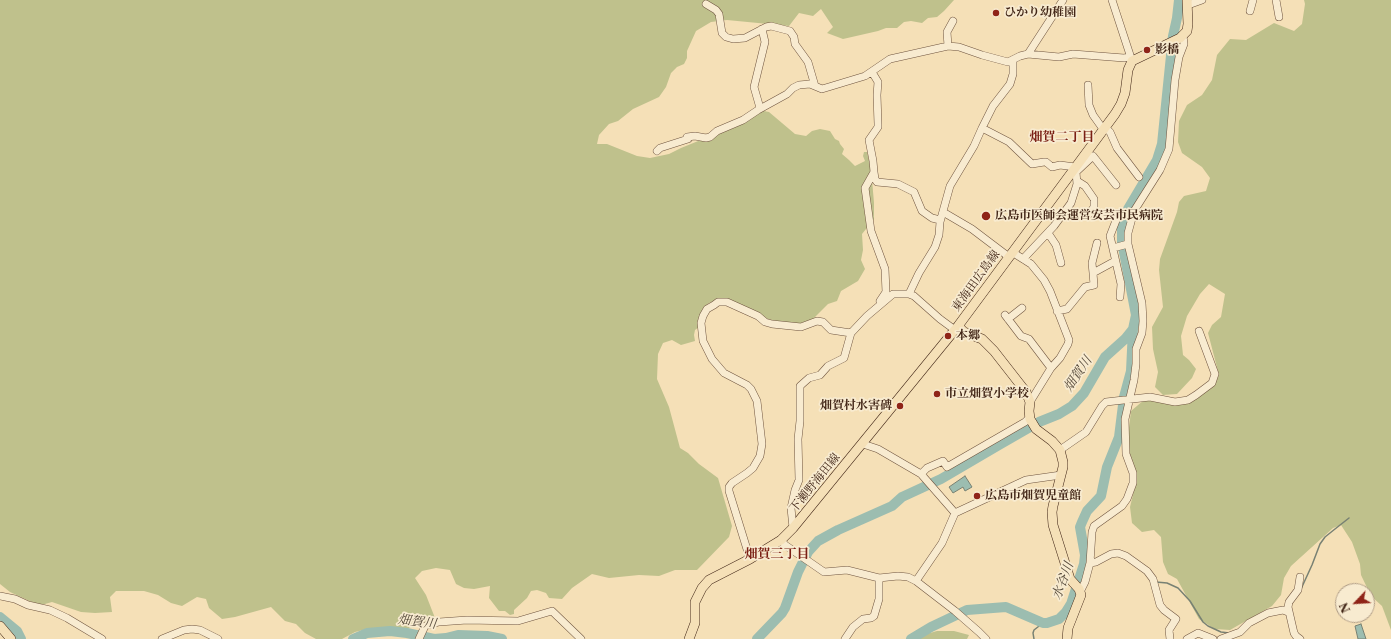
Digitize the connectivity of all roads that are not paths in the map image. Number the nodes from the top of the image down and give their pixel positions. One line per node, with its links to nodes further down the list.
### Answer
1 (1063, 0): 14 (street)
2 (1112, 0): 15 (street)
3 (1202, 0): 6 (street)
4 (1253, 0): 8 (street)
5 (1276, 0): 9 (street)
6 (1188, 3): 12 (main road)
7 (706, 4): 11 (street)
8 (1250, 11)
9 (1279, 17)
10 (952, 21): 13 (street)
11 (762, 30): 19 (street); 20 (street)
12 (1182, 37): 15 (main road); 35 (street)
13 (948, 46): 16 (street); 17 (street)
14 (1028, 54): 15 (street); 16 (street)
15 (1131, 59): 22 (main road, 東海田広島線)
16 (1014, 60): 21 (street)
17 (872, 72): 19 (street); 25 (street)
18 (1088, 85): 22 (street)
19 (815, 86): 20 (street)
20 (760, 108): 23 (street)
21 (982, 128): 24 (street); 29 (street)
22 (1103, 128): 24 (main road, 東海田広島線); 26 (street)
23 (657, 151)
24 (1075, 170): 27 (street); 28 (street); 37 (main road, 東海田広島線)
25 (874, 172): 32 (street); 46 (street)
26 (1139, 177)
27 (1077, 180): 30 (street); 33 (street)
28 (1116, 185)
29 (943, 212): 32 (street); 37 (street)
30 (1089, 214)
31 (1117, 218): 36 (street)
32 (940, 220): 42 (street)
33 (1048, 233): 38 (street); 40 (street)
34 (1098, 243): 41 (street)
35 (1128, 244): 36 (street); 51 (street)
36 (1114, 248): 39 (street)
37 (1010, 254): 38 (street); 47 (main road, 東海田広島線)
38 (1023, 259): 45 (street)
39 (1116, 261): 41 (street); 43 (street)
40 (1061, 263)
41 (1093, 273): 45 (street)
42 (909, 294): 46 (street); 47 (street)
43 (1120, 298)
44 (1022, 308): 50 (street)
45 (1058, 311): 50 (street)
46 (867, 316): 49 (street)
47 (957, 328): 52 (main road, 東海田広島線); 54 (main road, 下瀬野海田線)
48 (1199, 331): 51 (street)
49 (851, 333): 59 (street); 61 (street)
50 (1052, 368): 52 (street)
51 (1124, 400): 55 (street); 62 (street)
52 (1030, 402): 53 (main road, 東海田広島線)
53 (1030, 418): 55 (main road); 57 (street)
54 (863, 444): 57 (street); 59 (main road, 下瀬野海田線)
55 (1060, 450): 56 (main road)
56 (1061, 475): 58 (street); 66 (main road)
57 (923, 476): 58 (street)
58 (955, 513): 65 (street)
59 (793, 528): 60 (main road, 下瀬野海田線)
60 (781, 540): 61 (main road, 下瀬野海田線); 64 (street)
61 (750, 559): 76 (main road, 下瀬野海田線)
62 (1090, 563): 66 (street); 80 (street)
63 (1300, 577): 68 (street)
64 (880, 578): 65 (street); 77 (street)
65 (916, 581): 78 (street)
66 (1077, 588): 79 (main road)
67 (0, 596): 71 (street)
68 (1288, 612): 83 (street); 84 (street)
69 (0, 626): 70 (main road)
70 (11, 639)
71 (102, 639)
72 (162, 639): 73 (street)
73 (218, 639)
74 (419, 639): 75 (street)
75 (581, 639)
76 (689, 639)
77 (846, 639)
78 (986, 639)
79 (1067, 639)
80 (1170, 639)
81 (1187, 639): 82 (street)
82 (1213, 639)
83 (1221, 639)
84 (1300, 639)

